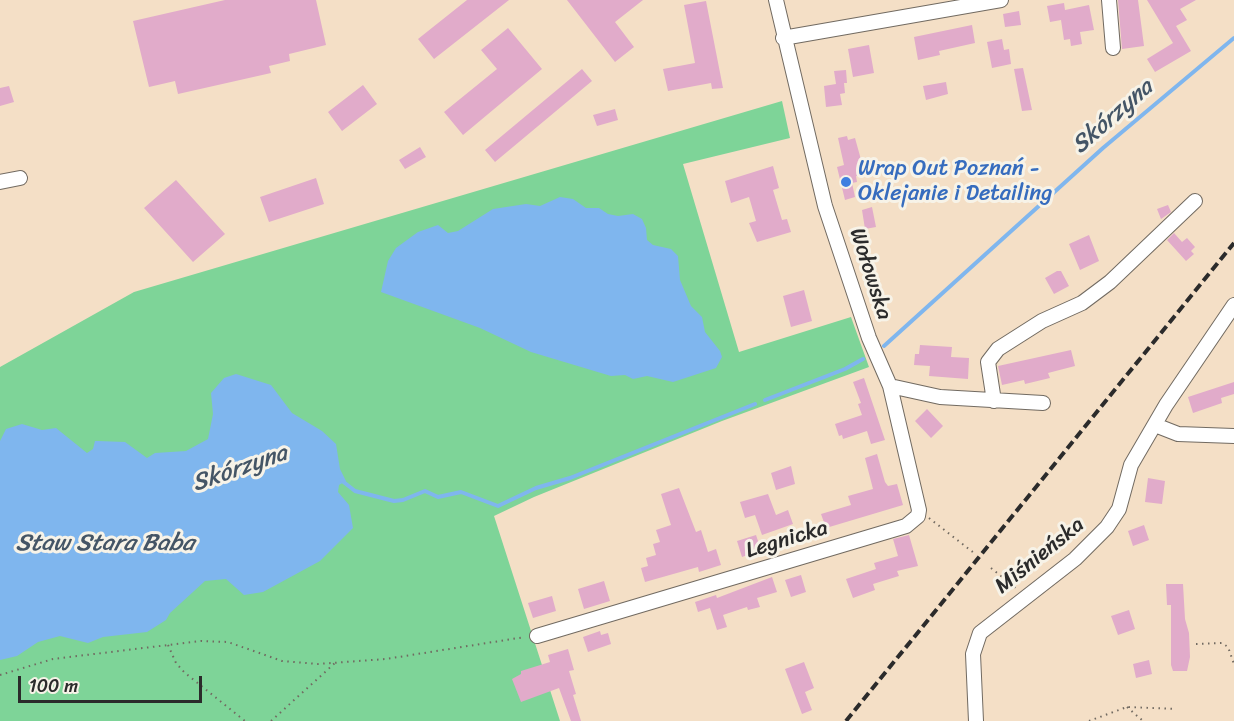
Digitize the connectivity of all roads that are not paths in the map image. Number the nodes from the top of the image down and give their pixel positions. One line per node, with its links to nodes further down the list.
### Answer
1 (776, 0): 4 (street, Wołowska)
2 (1001, 0): 4 (street)
3 (1109, 0): 5 (street)
4 (783, 38): 10 (street, Wołowska)
5 (1113, 48)
6 (20, 177): 7 (street)
7 (0, 182)
8 (1195, 201): 11 (street)
9 (1234, 305): 13 (street, Miśnieńska)
10 (890, 386): 11 (street); 15 (street, Legnicka)
11 (994, 401): 12 (street)
12 (1043, 403)
13 (1155, 425): 14 (street); 16 (street, Miśnieńska)
14 (1234, 436)
15 (537, 636)
16 (976, 721)

